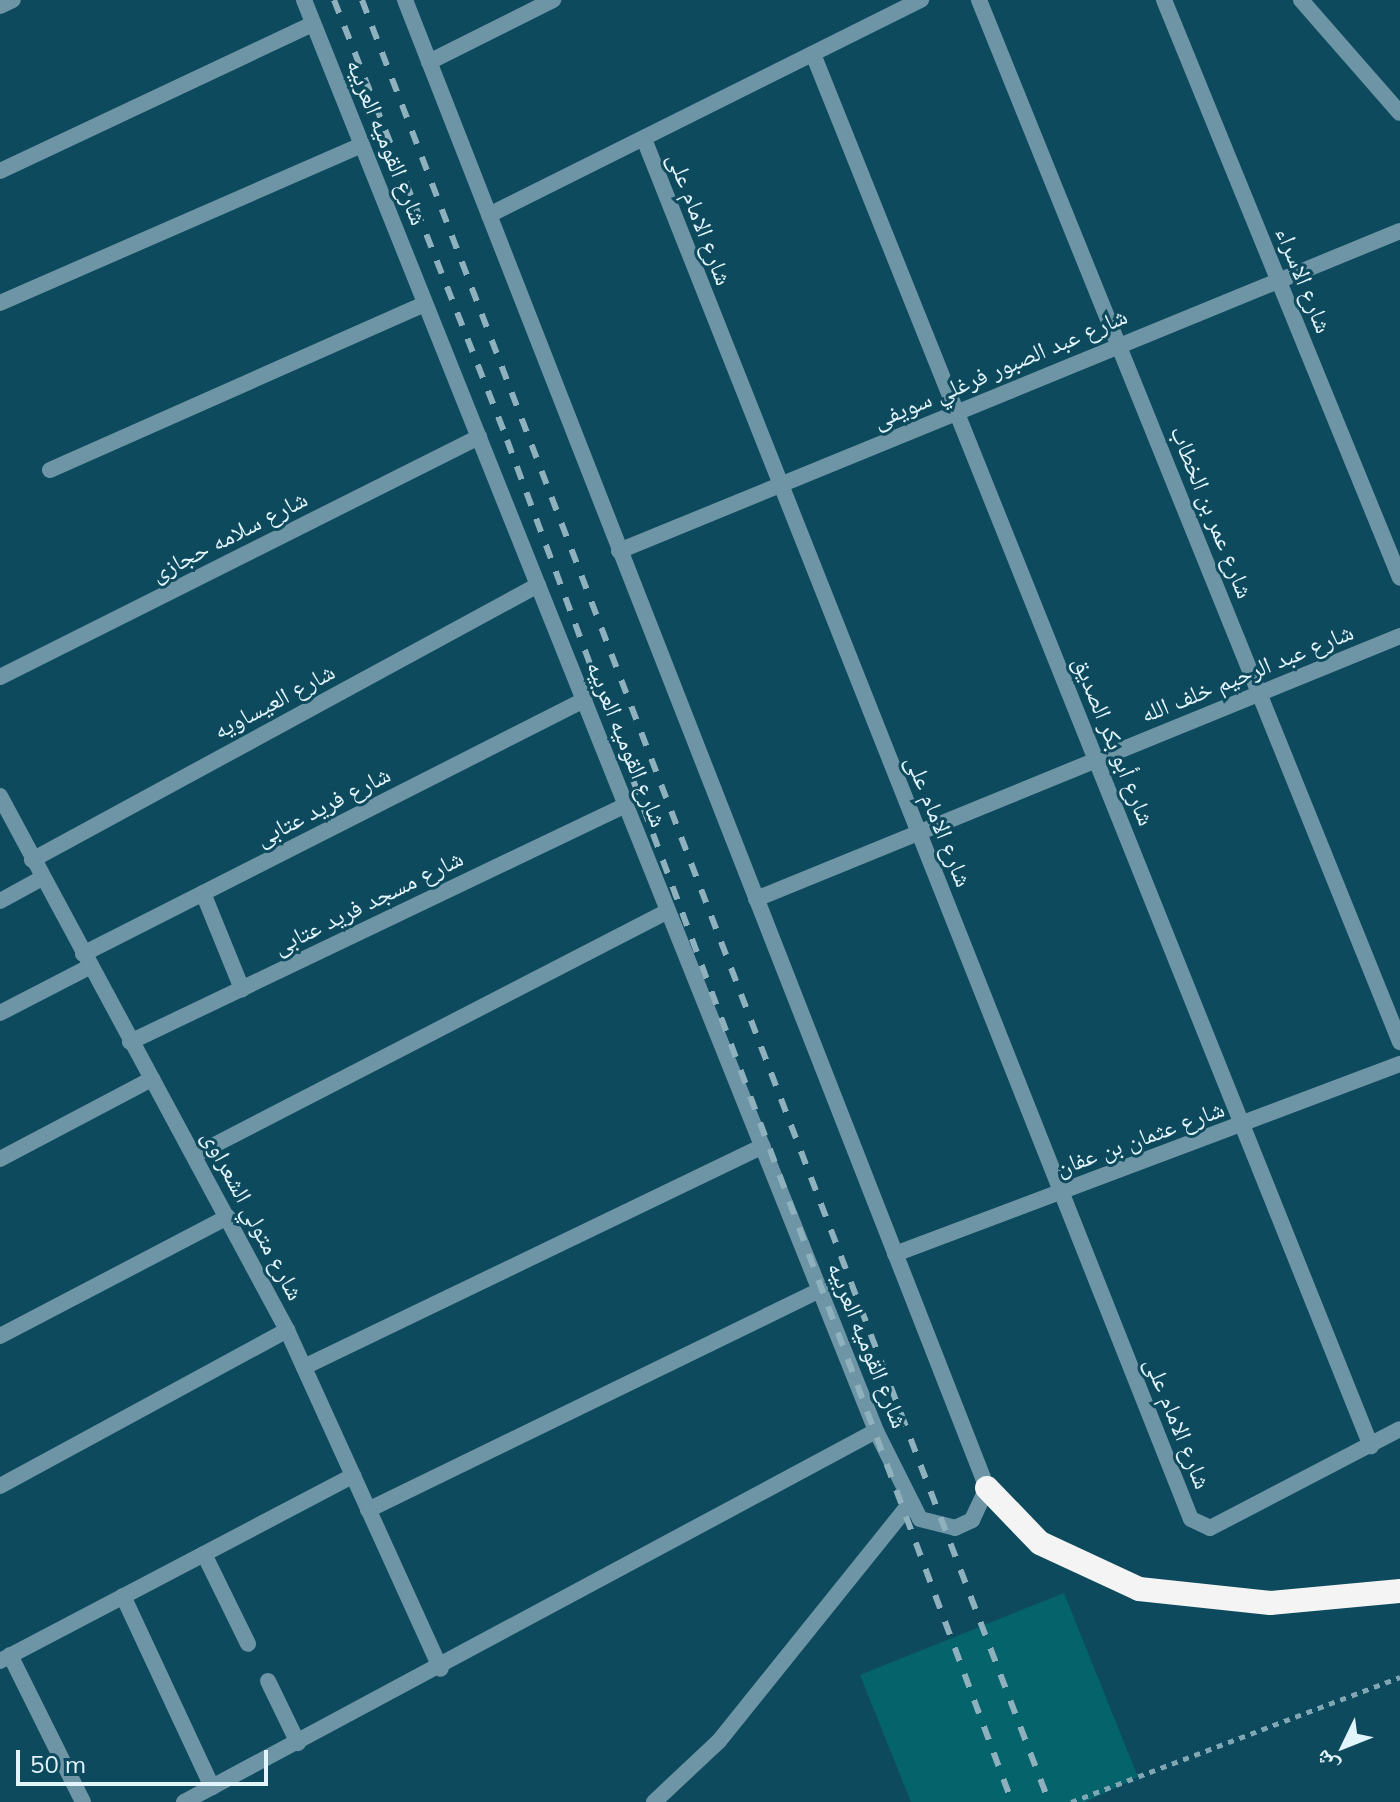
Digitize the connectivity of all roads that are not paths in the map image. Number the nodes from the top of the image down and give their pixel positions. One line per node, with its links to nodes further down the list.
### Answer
1 (13, 0): 9 (street)
2 (304, 0): 10 (street, شارع القوميه العربيه)
3 (405, 0): 12 (street)
4 (553, 0): 12 (street)
5 (921, 0): 11 (street)
6 (979, 0): 22 (street, شارع عمر بن الخطاب)
7 (1164, 0): 19 (street, شارع الاسراء)
8 (1301, 0): 13 (street)
9 (0, 6)
10 (313, 24): 15 (street, شارع القوميه العربيه); 16 (street)
11 (813, 54): 14 (street); 23 (street, شارع أبو بكر الصديق)
12 (429, 62): 17 (street)
13 (1400, 113)
14 (644, 139): 17 (street); 26 (street, شارع الامام على)
15 (362, 145): 20 (street); 21 (street, شارع القوميه العربيه)
16 (0, 171)
17 (489, 215): 27 (street)
18 (1400, 231): 19 (street, شارع عبد الصبور فرغلي سويفى)
19 (1279, 281): 22 (street, شارع عبد الصبور فرغلي سويفى); 28 (street, شارع الاسراء)
20 (0, 303)
21 (425, 304): 24 (street, شارع القوميه العربيه); 25 (street)
22 (1118, 343): 23 (street, شارع عبد الصبور فرغلي سويفى); 32 (street, شارع عمر بن الخطاب)
23 (956, 413): 26 (street, شارع عبد الصبور فرغلي سويفى); 34 (street, شارع أبو بكر الصديق)
24 (479, 437): 29 (street, شارع القوميه العربيه); 31 (street, شارع سلامه حجازى)
25 (50, 470)
26 (778, 486): 27 (street, شارع عبد الصبور فرغلي سويفى); 37 (street, شارع الامام على)
27 (619, 551): 41 (street)
28 (1400, 578)
29 (538, 585): 33 (street, شارع القوميه العربيه); 38 (street, شارع العيساويه)
30 (1400, 636): 32 (street, شارع عبد الرحيم خلف الله)
31 (0, 677)
32 (1259, 694): 34 (street, شارع عبد الرحيم خلف الله); 48 (street, شارع عمر بن الخطاب)
33 (584, 700): 36 (street, شارع القوميه العربيه); 40 (street, شارع فريد عتابى)
34 (1096, 760): 37 (street, شارع عبد الرحيم خلف الله); 51 (street, شارع أبو بكر الصديق)
35 (0, 796): 38 (street, شارع متولي الشعراوى)
36 (626, 805): 43 (street, شارع القوميه العربيه); 45 (street, شارع مسجد فريد عتابى)
37 (918, 832): 41 (street, شارع عبد الرحيم خلف الله); 55 (street, شارع الامام على)
38 (32, 860): 39 (street, شارع متولي الشعراوى)
39 (42, 878): 42 (street); 44 (street, شارع متولي الشعراوى)
40 (203, 893): 44 (street, شارع فريد عتابى); 45 (street)
41 (756, 899): 57 (street)
42 (0, 901)
43 (668, 911): 52 (street, شارع القوميه العربيه); 53 (street)
44 (86, 960): 46 (street, شارع فريد عتابى); 47 (street, شارع متولي الشعراوى)
45 (242, 989): 47 (street, شارع مسجد فريد عتابى)
46 (0, 1013)
47 (130, 1042): 50 (street, شارع متولي الشعراوى)
48 (1400, 1042)
49 (1400, 1064): 51 (street, شارع عثمان بن عفان)
50 (152, 1079): 53 (street, شارع متولي الشعراوى); 54 (street)
51 (1242, 1126): 55 (street, شارع عثمان بن عفان); 64 (street, شارع أبو بكر الصديق)
52 (763, 1146): 58 (street, شارع القوميه العربيه); 61 (street)
53 (195, 1155): 56 (street, شارع متولي الشعراوى)
54 (0, 1159)
55 (1060, 1194): 57 (street, شارع عثمان بن عفان); 64 (street, شارع الامام على)
56 (228, 1217): 59 (street, شارع متولي الشعراوى); 60 (street)
57 (895, 1254): 67 (street)
58 (820, 1290): 63 (street, شارع القوميه العربيه); 69 (street)
59 (287, 1330): 61 (street, شارع متولي الشعراوى); 66 (street)
60 (0, 1336)
61 (304, 1367): 65 (street, شارع متولي الشعراوى)
62 (1400, 1429): 64 (street)
63 (876, 1431): 68 (street, شارع القوميه العربيه); 75 (street)
64 (1371, 1446)
65 (353, 1476): 69 (street, شارع متولي الشعراوى); 70 (street)
66 (0, 1486)
67 (987, 1488): 68 (street); 71 (highway)
68 (909, 1505): 81 (street)
69 (368, 1510): 75 (street, شارع متولي الشعراوى)
70 (204, 1554): 72 (street); 73 (street)
71 (1400, 1591)
72 (123, 1596): 74 (street); 78 (street)
73 (248, 1644)
74 (5, 1658): 79 (street)
75 (441, 1669): 77 (street)
76 (268, 1681): 77 (street)
77 (298, 1743): 78 (street)
78 (212, 1787): 80 (street)
79 (83, 1802)
80 (184, 1802)
81 (654, 1802)

